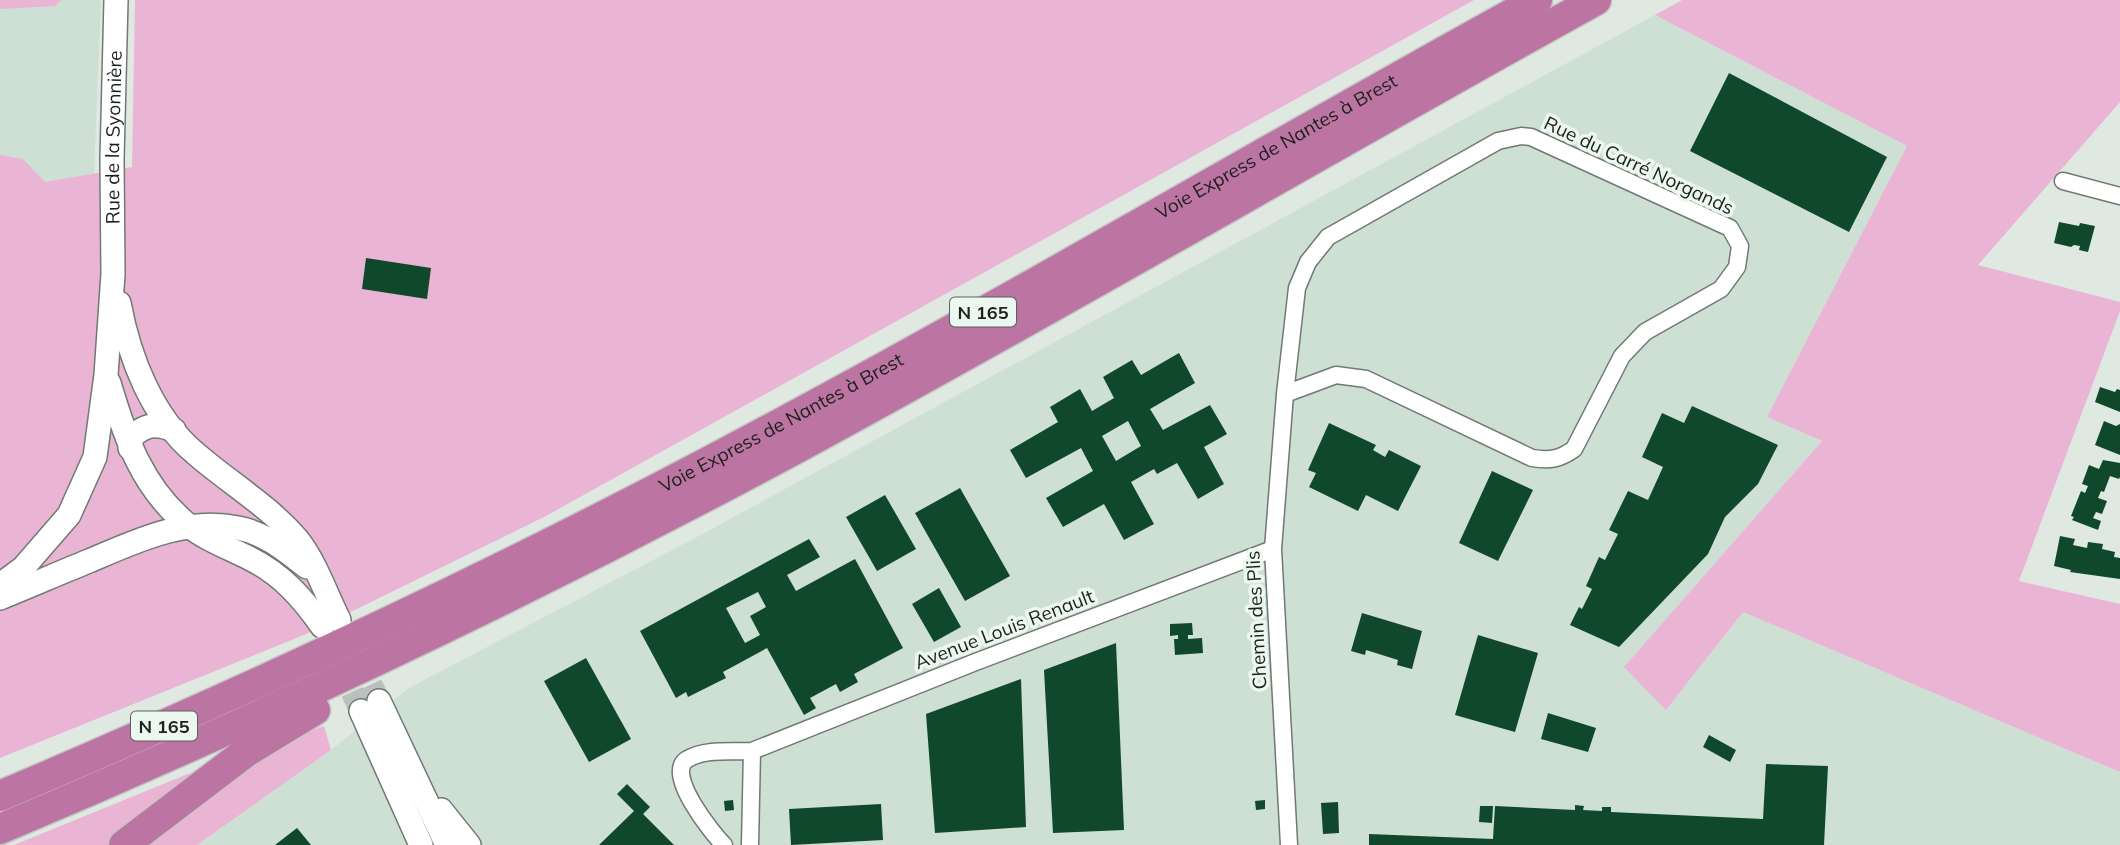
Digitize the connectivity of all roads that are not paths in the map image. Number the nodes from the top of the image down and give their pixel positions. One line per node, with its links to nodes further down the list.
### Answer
1 (116, 0): 6 (street, Rue de la Syonnière)
2 (1537, 0): 19 (highway, Voie Express de Nantes à Brest / N 165)
3 (1596, 0): 16 (highway, Voie Express de Nantes à Brest / N 165)
4 (2063, 181): 5 (street)
5 (2120, 196)
6 (113, 274): 7 (street, Rue de la Syonnière); 9 (street, Rue de la Syonnière)
7 (106, 375): 10 (street, Rue de la Syonnière); 14 (street, Rue de la Syonnière)
8 (1285, 394): 8 (street, Rue du Carré Norgands); 12 (street, Chemin des Plis)
9 (174, 430): 10 (street); 13 (street, Rue de la Syonnière)
10 (130, 448): 11 (street, Rue de la Syonnière)
11 (188, 526): 13 (street); 13 (street, Rue de la Syonnière); 15 (street)
12 (1273, 549): 17 (street, Avenue Louis Renault); 27 (street, Chemin des Plis)
13 (318, 576)
14 (0, 585)
15 (0, 598)
16 (431, 636): 20 (highway, Voie Express de Nantes à Brest / N 165); 21 (highway)
17 (752, 751): 25 (street, Avenue Louis Renault); 26 (street)
18 (417, 780): 22 (street); 23 (street); 24 (street)
19 (0, 796)
20 (0, 829)
21 (124, 845)
22 (421, 845)
23 (447, 845)
24 (468, 845)
25 (724, 845)
26 (750, 845)
27 (1289, 845)

